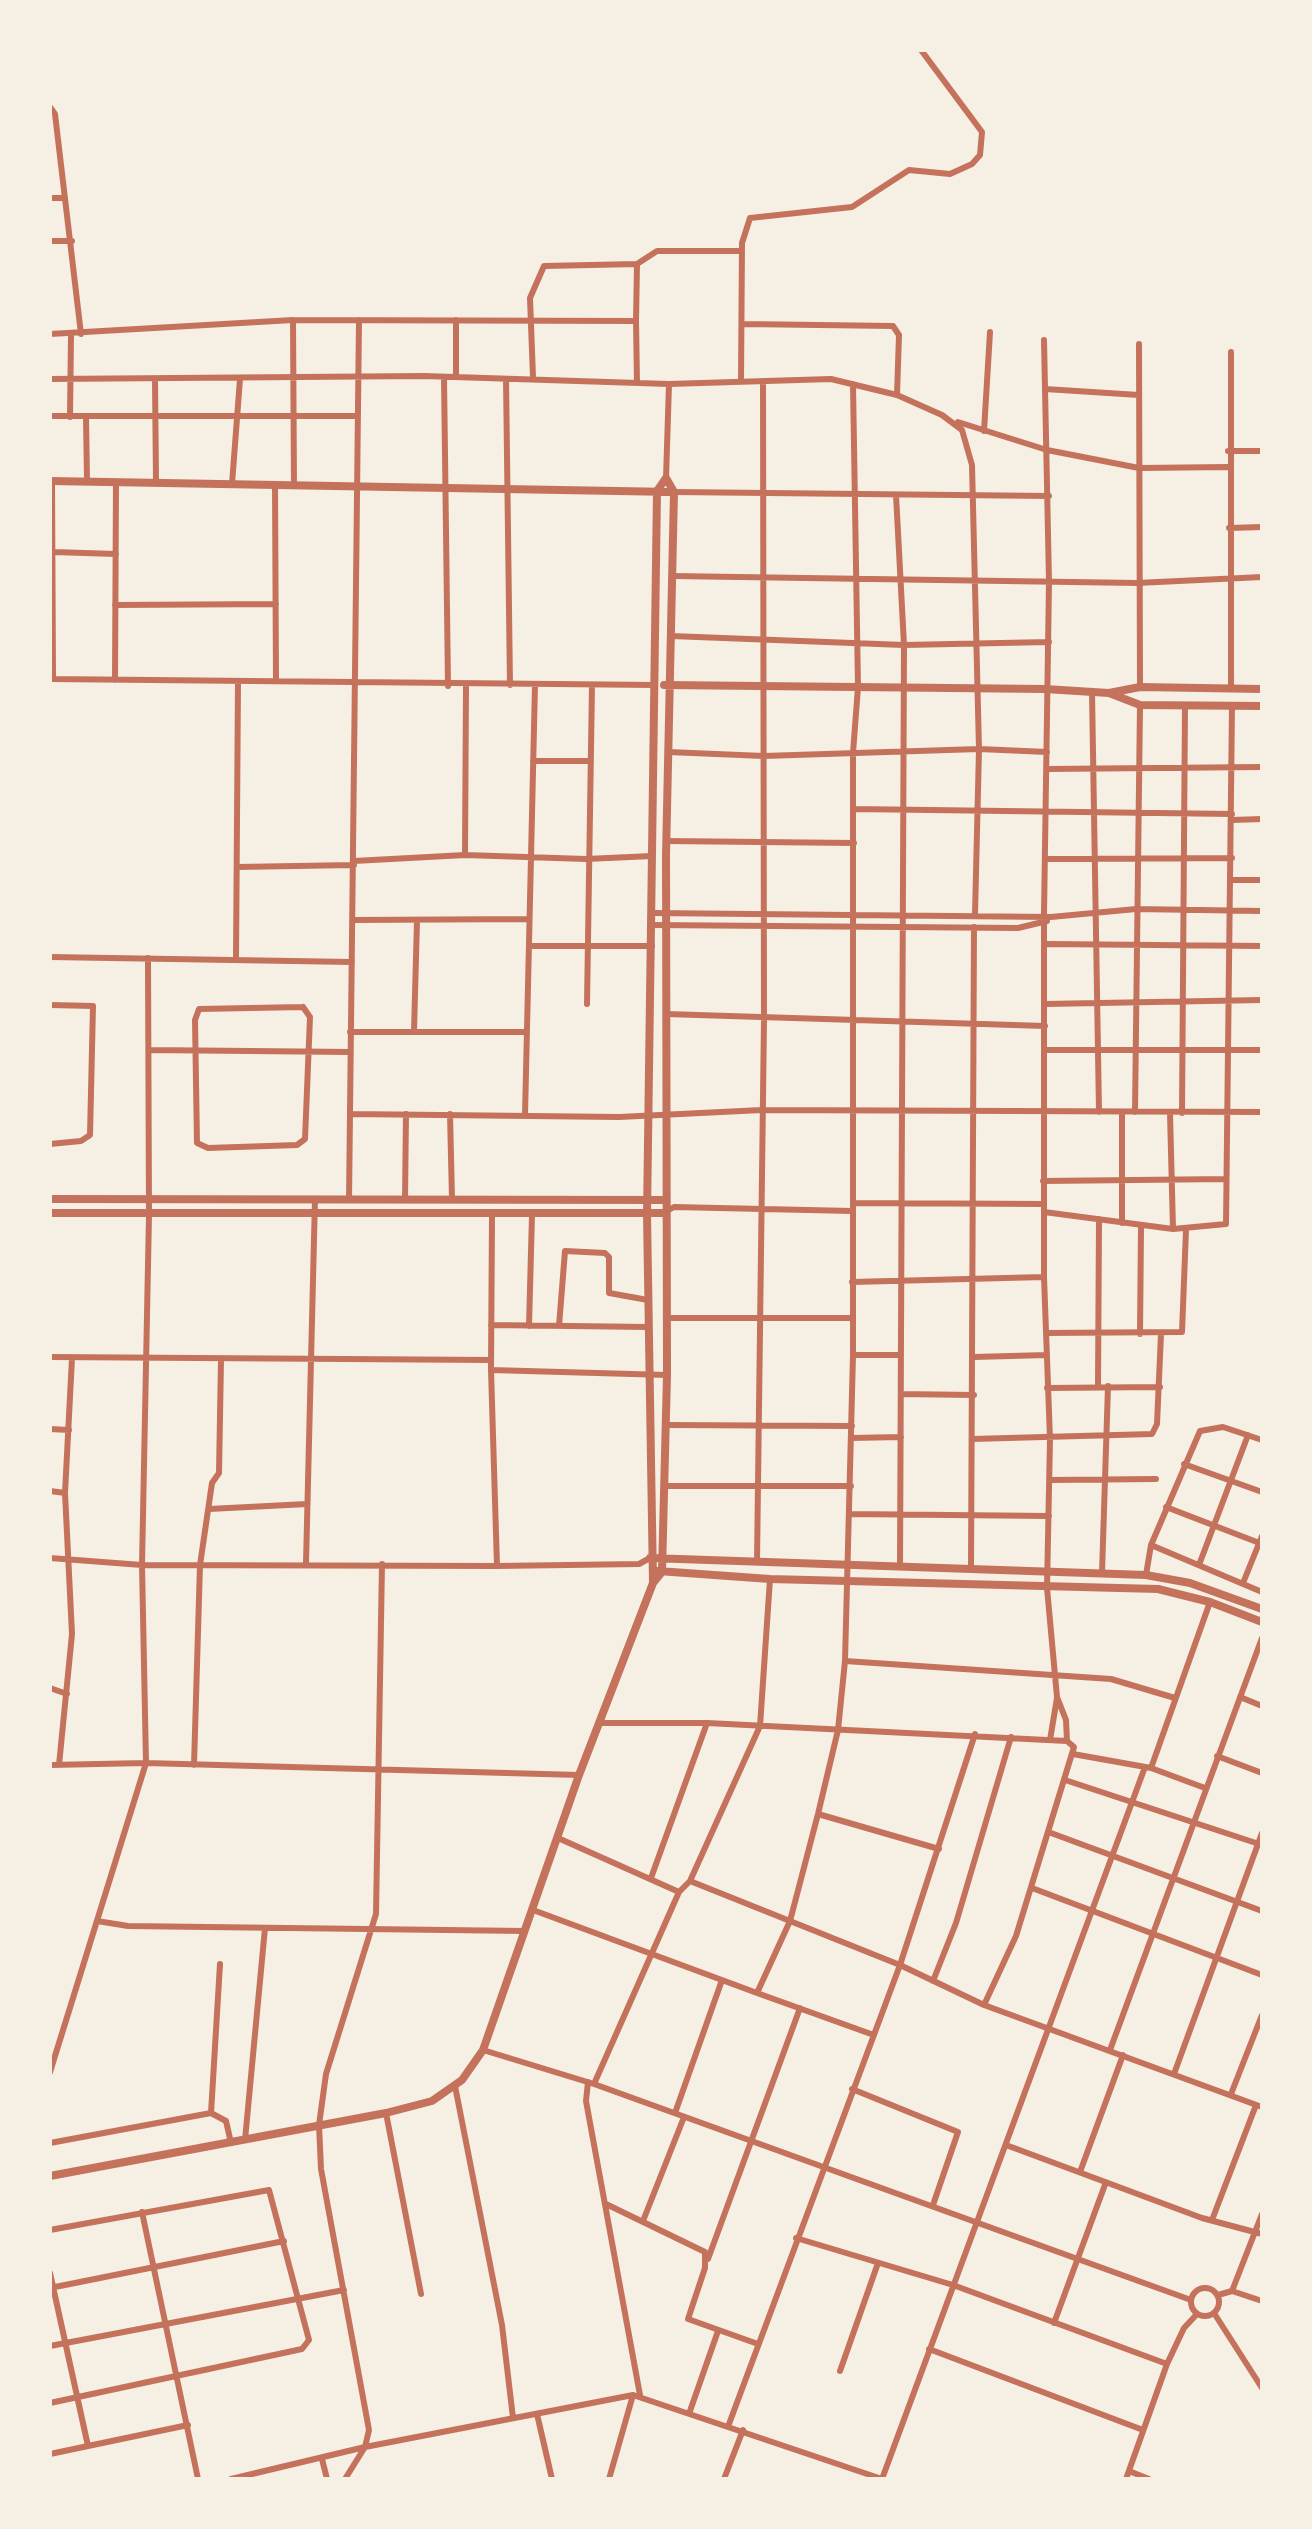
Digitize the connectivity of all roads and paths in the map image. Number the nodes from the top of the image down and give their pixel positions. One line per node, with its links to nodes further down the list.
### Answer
1 (922, 50): 8 (street)
2 (50, 107): 3 (street)
3 (54, 153): 5 (street)
4 (50, 198): 5 (street)
5 (65, 198): 7 (street)
6 (50, 242): 7 (street)
7 (72, 242): 19 (street)
8 (742, 251): 9 (street); 15 (street)
9 (637, 264): 13 (street); 14 (street)
10 (293, 320): 11 (street); 19 (street); 26 (street)
11 (358, 320): 12 (street); 27 (street)
12 (456, 320): 13 (street); 23 (street)
13 (530, 321): 14 (street); 25 (street)
14 (636, 322): 35 (street)
15 (742, 324): 33 (street); 39 (street)
16 (990, 332): 49 (street)
17 (50, 334): 18 (street)
18 (71, 334): 19 (street); 31 (street)
19 (80, 334)
20 (1044, 340): 38 (street)
21 (1139, 344): 40 (street)
22 (1231, 352): 51 (street)
23 (456, 376): 24 (street); 30 (street)
24 (444, 377): 27 (street); 64 (street)
25 (533, 377): 30 (street); 35 (street)
26 (296, 378): 27 (street); 29 (street); 44 (street)
27 (358, 378): 45 (street)
28 (50, 379): 31 (street)
29 (240, 379): 32 (street); 41 (street)
30 (506, 379): 65 (street)
31 (70, 380): 32 (street); 46 (street)
32 (156, 380): 43 (street)
33 (741, 381): 34 (street); 36 (street)
34 (763, 381): 37 (street); 69 (street)
35 (637, 383): 36 (street)
36 (669, 384): 55 (street)
37 (853, 384): 39 (street); 68 (street)
38 (1045, 389): 40 (street); 50 (street)
39 (897, 395): 48 (street)
40 (1139, 395): 54 (street)
41 (236, 415): 43 (street); 44 (street); 60 (street)
42 (50, 416): 46 (street)
43 (157, 416): 47 (street); 59 (street)
44 (296, 416): 45 (street); 62 (street)
45 (356, 416): 63 (street)
46 (70, 417): 47 (street)
47 (86, 417): 57 (street)
48 (952, 420): 49 (street); 71 (street)
49 (984, 431): 50 (street)
50 (1047, 450): 54 (street); 72 (street)
51 (1228, 451): 52 (street); 53 (street)
52 (1262, 451)
53 (1228, 467): 54 (street); 74 (street)
54 (1140, 468): 85 (street)
55 (666, 478): 66 (street); 67 (street)
56 (51, 481): 57 (street); 75 (street)
57 (87, 481): 58 (street)
58 (116, 482): 59 (street); 76 (street)
59 (156, 482): 60 (street)
60 (232, 484): 61 (street)
61 (275, 485): 62 (street); 86 (street)
62 (294, 486): 63 (street)
63 (356, 488): 64 (street); 98 (street)
64 (445, 488): 65 (street); 105 (street)
65 (509, 489): 66 (street); 100 (street)
66 (656, 491): 67 (street); 103 (street)
67 (674, 492): 69 (street); 77 (street)
68 (858, 492): 69 (street); 70 (street); 82 (street)
69 (762, 494): 78 (street)
70 (896, 495): 71 (street); 80 (street)
71 (970, 495): 72 (street); 83 (street)
72 (1048, 496): 84 (street)
73 (1262, 527): 74 (street)
74 (1229, 528): 81 (street)
75 (53, 552): 76 (street); 94 (street)
76 (116, 554): 87 (street)
77 (670, 576): 78 (street); 88 (street)
78 (762, 577): 82 (street); 89 (street)
79 (1262, 577): 81 (street)
80 (900, 580): 82 (street); 83 (street); 93 (street)
81 (1229, 580): 85 (street); 113 (street)
82 (857, 581): 91 (street)
83 (972, 581): 84 (street); 92 (street)
84 (1049, 582): 85 (street); 90 (street)
85 (1137, 582): 108 (street)
86 (276, 604): 87 (street); 96 (street)
87 (115, 606): 95 (street)
88 (669, 636): 89 (street); 104 (street)
89 (763, 642): 91 (street); 106 (street)
90 (1049, 642): 92 (street); 112 (street)
91 (858, 643): 93 (street); 107 (street)
92 (974, 643): 93 (street); 110 (street)
93 (904, 645): 109 (street)
94 (52, 679): 95 (street)
95 (115, 680): 97 (street)
96 (276, 681): 97 (street); 98 (street)
97 (238, 682): 158 (street)
98 (356, 683): 105 (street); 157 (street)
99 (466, 685): 100 (street); 105 (street); 148 (street)
100 (510, 685): 101 (street)
101 (534, 685): 102 (street); 126 (street)
102 (592, 685): 103 (street); 127 (street)
103 (656, 685): 104 (street); 134 (street)
104 (669, 685): 106 (street); 121 (street)
105 (448, 686)
106 (764, 686): 107 (street); 125 (street)
107 (858, 687): 109 (street); 123 (street)
108 (1140, 687): 113 (street); 115 (street)
109 (903, 688): 110 (street); 124 (street)
110 (977, 688): 112 (street); 120 (street)
111 (1262, 688): 113 (street)
112 (1046, 689): 114 (street); 122 (street)
113 (1231, 689)
114 (1092, 692): 115 (street); 133 (street)
115 (1109, 693): 116 (street)
116 (1140, 705): 117 (street); 128 (street)
117 (1185, 706): 118 (street); 129 (street)
118 (1232, 706): 119 (street); 130 (street)
119 (1262, 706)
120 (979, 749): 122 (street); 124 (street); 138 (street)
121 (668, 752): 125 (street); 135 (street)
122 (1047, 752): 132 (street)
123 (853, 753): 124 (street); 125 (street); 136 (street)
124 (902, 753): 137 (street)
125 (764, 756): 146 (street)
126 (533, 761): 127 (street); 150 (street)
127 (589, 761): 153 (street)
128 (1138, 766): 129 (street); 133 (street); 141 (street)
129 (1184, 767): 130 (street); 142 (street)
130 (1232, 767): 131 (street); 143 (street)
131 (1262, 767)
132 (1048, 769): 133 (street); 139 (street)
133 (1094, 770): 140 (street)
134 (654, 802): 135 (street); 149 (street)
135 (667, 803): 145 (street)
136 (854, 809): 137 (street); 147 (street)
137 (903, 809): 138 (street); 170 (street)
138 (979, 809): 139 (street); 171 (street)
139 (1047, 810): 140 (street); 154 (street)
140 (1094, 814): 141 (street); 151 (street)
141 (1140, 815): 142 (street); 155 (street)
142 (1183, 815): 143 (street); 156 (street)
143 (1232, 817): 144 (street); 152 (street)
144 (1262, 819)
145 (666, 842): 146 (street); 167 (street)
146 (763, 842): 147 (street); 168 (street)
147 (854, 843): 169 (street)
148 (465, 855): 150 (street); 157 (street)
149 (654, 856): 153 (street); 166 (street)
150 (532, 857): 153 (street); 173 (street)
151 (1094, 858): 154 (street); 155 (street); 162 (street)
152 (1232, 858): 156 (street); 159 (street)
153 (586, 859): 183 (street)
154 (1046, 859): 172 (street)
155 (1138, 859): 156 (street); 161 (street)
156 (1182, 859): 164 (street)
157 (354, 863): 158 (street); 174 (street)
158 (237, 867): 194 (street)
159 (1232, 880): 160 (street); 163 (street)
160 (1262, 880)
161 (1136, 909): 162 (street); 164 (street); 186 (street)
162 (1093, 910): 172 (street); 185 (street)
163 (1232, 910): 164 (street); 165 (street); 190 (street)
164 (1184, 911): 189 (street)
165 (1262, 911)
166 (652, 912): 167 (street); 177 (street)
167 (666, 913): 168 (street); 178 (street)
168 (764, 914): 169 (street); 179 (street)
169 (852, 914): 170 (street); 180 (street)
170 (902, 914): 171 (street); 181 (street)
171 (975, 914): 172 (street)
172 (1047, 915): 176 (street)
173 (530, 919): 175 (street); 187 (street)
174 (354, 920): 175 (street); 195 (street)
175 (417, 920): 211 (street)
176 (1044, 924): 182 (street); 184 (street)
177 (652, 925): 178 (street); 188 (street)
178 (667, 926): 179 (street); 204 (street)
179 (764, 926): 180 (street); 205 (street)
180 (853, 926): 181 (street); 206 (street)
181 (902, 926): 182 (street); 207 (street)
182 (974, 927): 208 (street)
183 (589, 944): 187 (street); 188 (street); 201 (street)
184 (1047, 944): 185 (street); 202 (street)
185 (1096, 944): 186 (street); 200 (street)
186 (1139, 944): 189 (street); 197 (street)
187 (530, 946): 212 (street)
188 (652, 946): 239 (street)
189 (1184, 946): 190 (street); 196 (street)
190 (1231, 946): 191 (street); 198 (street)
191 (1262, 946)
192 (50, 958): 193 (street)
193 (148, 958): 194 (street); 213 (street)
194 (236, 958): 195 (street)
195 (352, 962): 210 (street)
196 (1184, 998): 197 (street); 198 (street); 222 (street)
197 (1140, 1000): 200 (street); 216 (street)
198 (1227, 1000): 199 (street); 217 (street)
199 (1262, 1000)
200 (1096, 1001): 202 (street); 215 (street)
201 (588, 1004)
202 (1045, 1004): 209 (street)
203 (50, 1005): 241 (street)
204 (666, 1014): 205 (street); 230 (street)
205 (764, 1020): 206 (street); 223 (street)
206 (852, 1020): 207 (street); 224 (street)
207 (902, 1022): 208 (street); 225 (street)
208 (974, 1023): 209 (street); 226 (street)
209 (1045, 1026): 214 (street)
210 (350, 1032): 211 (street); 221 (street)
211 (414, 1032): 212 (street)
212 (526, 1032): 238 (street)
213 (149, 1050): 219 (street); 251 (street)
214 (1046, 1050): 215 (street); 231 (street)
215 (1096, 1050): 216 (street); 227 (street)
216 (1138, 1050): 222 (street); 228 (street)
217 (1226, 1050): 218 (street); 222 (street); 240 (street)
218 (1262, 1050)
219 (196, 1051): 220 (street); 220 (street); 220 (street)
220 (308, 1052): 221 (street)
221 (350, 1052): 235 (street)
222 (1184, 1052): 234 (street)
223 (762, 1110): 224 (street); 230 (street); 260 (street)
224 (852, 1110): 225 (street); 258 (street)
225 (902, 1111): 226 (street); 255 (street)
226 (974, 1112): 231 (street); 256 (street)
227 (1099, 1112): 231 (street); 232 (street)
228 (1134, 1112): 232 (street); 233 (street)
229 (1262, 1112): 240 (street)
230 (667, 1113): 239 (street); 254 (street)
231 (1046, 1113): 245 (street)
232 (1122, 1113): 243 (street)
233 (1170, 1113): 234 (street); 244 (street)
234 (1182, 1113): 240 (street)
235 (350, 1114): 236 (street); 252 (street)
236 (406, 1114): 237 (street); 249 (street)
237 (450, 1114): 238 (street); 253 (street)
238 (525, 1114): 239 (street)
239 (649, 1114): 246 (street)
240 (1226, 1114): 242 (street)
241 (50, 1144)
242 (1226, 1178): 244 (street); 273 (street)
243 (1122, 1180): 244 (street); 245 (street); 270 (street)
244 (1174, 1180): 272 (street)
245 (1043, 1181): 259 (street)
246 (648, 1198): 250 (street); 254 (street); 265 (street)
247 (50, 1199): 251 (street)
248 (314, 1199): 251 (street); 252 (street); 268 (street)
249 (405, 1199): 252 (street); 253 (street)
250 (513, 1199): 253 (street); 263 (street)
251 (148, 1200): 267 (street)
252 (349, 1200)
253 (452, 1200)
254 (664, 1200): 257 (street); 262 (street)
255 (901, 1202): 256 (street); 258 (street); 277 (street)
256 (972, 1204): 259 (street); 275 (street)
257 (674, 1207): 260 (street); 262 (street)
258 (852, 1207): 260 (street); 276 (street)
259 (1044, 1208): 269 (street); 274 (street)
260 (760, 1209): 281 (street)
261 (50, 1213): 267 (street)
262 (664, 1213): 265 (street); 279 (street)
263 (513, 1214): 264 (street); 266 (street)
264 (532, 1214): 265 (street); 283 (street)
265 (647, 1214): 278 (street)
266 (492, 1215): 268 (street); 282 (street)
267 (149, 1216): 268 (street); 296 (street)
268 (316, 1216): 299 (street)
269 (1099, 1219): 270 (street); 287 (street)
270 (1122, 1223): 271 (street)
271 (1141, 1226): 272 (street); 288 (street)
272 (1173, 1229): 273 (street)
273 (1186, 1229): 289 (street)
274 (1044, 1277): 275 (street); 286 (street)
275 (975, 1281): 277 (street); 294 (street)
276 (852, 1282): 277 (street); 280 (street)
277 (901, 1282): 291 (street)
278 (648, 1300): 284 (street); 285 (street)
279 (667, 1318): 281 (street); 302 (street)
280 (852, 1318): 281 (street); 290 (street)
281 (758, 1320): 310 (street)
282 (491, 1325): 283 (street); 298 (street)
283 (529, 1326): 284 (street)
284 (559, 1326): 285 (street)
285 (648, 1327): 301 (street)
286 (1046, 1333): 287 (street); 292 (street)
287 (1097, 1334): 288 (street); 304 (street)
288 (1140, 1334): 289 (street)
289 (1160, 1334): 305 (street)
290 (853, 1355): 291 (street); 311 (street)
291 (901, 1355): 307 (street)
292 (1047, 1355): 294 (street); 306 (street)
293 (50, 1357): 295 (street)
294 (974, 1357): 308 (street)
295 (72, 1358): 296 (street); 313 (street)
296 (148, 1358): 297 (street); 348 (street)
297 (221, 1359): 299 (street); 334 (street)
298 (491, 1360): 299 (street); 300 (street)
299 (310, 1361): 332 (street)
300 (491, 1370): 301 (street); 353 (street)
301 (648, 1374): 302 (street); 344 (street)
302 (667, 1374): 309 (street)
303 (1108, 1386): 304 (street); 305 (street); 314 (street)
304 (1098, 1387): 306 (street)
305 (1160, 1387): 314 (street)
306 (1047, 1388): 319 (street)
307 (901, 1394): 308 (street); 316 (street)
308 (974, 1395): 318 (street)
309 (667, 1425): 310 (street); 326 (street)
310 (760, 1426): 311 (street); 328 (street)
311 (852, 1426): 317 (street)
312 (50, 1429): 313 (street)
313 (68, 1430): 331 (street)
314 (1108, 1436): 319 (street); 322 (street)
315 (1248, 1436): 320 (street); 321 (street); 325 (street)
316 (901, 1437): 317 (street); 336 (street)
317 (851, 1438): 327 (street)
318 (972, 1439): 319 (street); 338 (street)
319 (1050, 1439): 324 (street)
320 (1262, 1440)
321 (1184, 1464): 325 (street); 333 (street)
322 (1106, 1479): 323 (street); 324 (street); 360 (street)
323 (1156, 1479)
324 (1050, 1480): 337 (street)
325 (1231, 1480): 330 (street); 339 (street)
326 (666, 1486): 328 (street); 345 (street)
327 (851, 1486): 328 (street); 335 (street)
328 (758, 1487): 346 (street)
329 (50, 1491): 331 (street)
330 (1262, 1492)
331 (65, 1493): 343 (street)
332 (308, 1504): 334 (street); 347 (street)
333 (1166, 1507): 339 (street); 341 (street)
334 (208, 1509): 351 (street)
335 (850, 1514): 336 (street); 355 (street)
336 (900, 1516): 338 (street); 354 (street)
337 (1049, 1516): 338 (street); 359 (street)
338 (973, 1517): 357 (street)
339 (1214, 1526): 340 (street); 352 (street)
340 (1261, 1541): 365 (street)
341 (1151, 1545): 352 (street); 361 (street)
342 (50, 1558): 343 (street)
343 (71, 1558): 348 (street); 375 (street)
344 (650, 1558): 345 (street); 350 (street); 356 (street)
345 (663, 1559): 346 (street); 358 (street)
346 (756, 1562): 355 (street)
347 (306, 1563): 349 (street); 351 (street)
348 (142, 1564): 351 (street); 390 (street)
349 (382, 1564): 353 (street); 394 (street)
350 (638, 1564): 353 (street); 356 (street)
351 (200, 1565): 392 (street)
352 (1199, 1565): 365 (street)
353 (498, 1566)
354 (900, 1566): 355 (street); 357 (street)
355 (850, 1567): 363 (street)
356 (649, 1569): 358 (street); 364 (street)
357 (971, 1569): 359 (street)
358 (662, 1572): 362 (street); 364 (street)
359 (1048, 1572): 360 (street); 366 (street)
360 (1102, 1573): 361 (street)
361 (1146, 1575): 369 (street)
362 (770, 1579): 363 (street); 382 (street)
363 (848, 1581): 366 (street); 372 (street)
364 (653, 1583): 380 (street)
365 (1243, 1583): 367 (street)
366 (1047, 1588): 368 (street); 373 (street)
367 (1262, 1592)
368 (1210, 1602): 370 (street); 378 (street)
369 (1262, 1609)
370 (1262, 1622)
371 (1262, 1638): 377 (street)
372 (845, 1661): 373 (street); 383 (street)
373 (1054, 1674): 376 (street); 378 (street)
374 (50, 1688): 375 (street)
375 (67, 1694): 391 (street)
376 (1057, 1697): 386 (street); 387 (street)
377 (1239, 1697): 379 (street); 389 (street)
378 (1175, 1698): 393 (street)
379 (1262, 1706)
380 (599, 1723): 381 (street); 396 (street)
381 (708, 1723): 382 (street); 409 (street)
382 (760, 1726): 383 (street); 410 (street)
383 (838, 1730): 384 (street); 400 (street)
384 (976, 1734): 385 (street); 406 (street)
385 (1011, 1737): 386 (street); 429 (street)
386 (1050, 1740): 387 (street)
387 (1066, 1741): 388 (street)
388 (1073, 1754): 393 (street); 397 (street)
389 (1217, 1756): 395 (street); 398 (street)
390 (146, 1763): 391 (street); 392 (street); 417 (street)
391 (54, 1765)
392 (194, 1765): 394 (street)
393 (1148, 1768): 398 (street); 399 (street)
394 (380, 1769): 396 (street); 420 (street)
395 (1262, 1773)
396 (579, 1775): 404 (street)
397 (1065, 1780): 399 (street); 402 (street)
398 (1205, 1788): 401 (street)
399 (1134, 1802): 401 (street); 407 (street)
400 (818, 1814): 406 (street); 418 (street)
401 (1193, 1821): 405 (street); 408 (street)
402 (1051, 1833): 407 (street); 411 (street)
403 (1262, 1833): 405 (street)
404 (558, 1838): 409 (street); 414 (street)
405 (1260, 1844): 413 (street)
406 (940, 1849): 426 (street)
407 (1115, 1854): 408 (street); 415 (street)
408 (1172, 1876): 413 (street); 422 (street)
409 (651, 1878): 412 (street)
410 (690, 1881): 412 (street); 418 (street)
411 (1032, 1888): 415 (street); 431 (street)
412 (680, 1892): 423 (street)
413 (1238, 1902): 416 (street); 424 (street)
414 (533, 1910): 421 (street); 423 (street)
415 (1094, 1910): 422 (street); 434 (street)
416 (1262, 1911)
417 (97, 1921): 419 (street); 439 (street)
418 (790, 1921): 426 (street); 430 (street)
419 (266, 1928): 420 (street); 451 (street)
420 (370, 1930): 421 (street); 450 (street)
421 (526, 1931): 436 (street)
422 (1152, 1934): 424 (street); 437 (street)
423 (652, 1954): 428 (street); 441 (street)
424 (1218, 1958): 427 (street); 440 (street)
425 (220, 1964): 447 (street)
426 (900, 1965): 429 (street); 435 (street)
427 (1262, 1974)
428 (722, 1980): 430 (street); 448 (street)
429 (933, 1981): 431 (street)
430 (757, 1993): 432 (street)
431 (984, 2005): 434 (street)
432 (800, 2008): 435 (street); 453 (street)
433 (1262, 2015): 444 (street)
434 (1050, 2027): 437 (street); 455 (street)
435 (871, 2034): 443 (street)
436 (482, 2050): 441 (street); 442 (street)
437 (1110, 2050): 438 (street)
438 (1123, 2055): 440 (street); 457 (street)
439 (50, 2072)
440 (1174, 2074): 444 (street)
441 (591, 2083): 448 (street); 460 (street)
442 (455, 2086): 446 (street); 503 (street)
443 (852, 2089): 456 (street); 461 (street)
444 (1231, 2094): 445 (street)
445 (1259, 2106): 464 (street)
446 (386, 2112): 450 (street); 480 (street)
447 (211, 2113): 452 (street); 454 (street)
448 (675, 2114): 449 (street)
449 (684, 2117): 453 (street); 465 (street)
450 (320, 2125): 451 (street); 478 (street)
451 (245, 2140): 454 (street)
452 (50, 2142)
453 (751, 2142): 456 (street); 471 (street)
454 (232, 2144): 458 (street)
455 (1006, 2144): 457 (street); 466 (street)
456 (822, 2168): 461 (street); 469 (street)
457 (1080, 2172): 459 (street)
458 (50, 2176)
459 (1106, 2182): 464 (street); 472 (street)
460 (605, 2204): 465 (street); 498 (street)
461 (933, 2205): 466 (street)
462 (142, 2212): 467 (street); 470 (street); 474 (street)
463 (1262, 2214): 468 (street)
464 (1212, 2220): 468 (street)
465 (643, 2221): 471 (street)
466 (976, 2226): 472 (street); 476 (street)
467 (50, 2230)
468 (1259, 2233): 479 (street)
469 (796, 2238): 473 (street); 491 (street)
470 (284, 2241): 474 (street); 482 (street)
471 (708, 2258): 489 (street)
472 (1078, 2260): 483 (street); 488 (street)
473 (878, 2262): 476 (street); 495 (street)
474 (154, 2267): 477 (street); 487 (street)
475 (50, 2273): 477 (street)
476 (953, 2285): 488 (street); 493 (street)
477 (52, 2288): 490 (street)
478 (344, 2290): 482 (street); 509 (street)
479 (1232, 2291): 481 (street); 484 (street)
480 (421, 2294)
481 (1218, 2295): 483 (street); 486 (street)
482 (298, 2298): 487 (street); 496 (street)
483 (1191, 2300): 485 (street)
484 (1262, 2301)
485 (1197, 2314): 486 (street); 494 (street)
486 (1214, 2314): 497 (street)
487 (168, 2322): 490 (street); 496 (street)
488 (1054, 2323): 494 (street)
489 (718, 2331): 491 (street); 501 (street)
490 (68, 2342): 492 (street); 499 (street)
491 (758, 2344): 504 (street)
492 (50, 2346)
493 (929, 2348): 507 (street); 520 (street)
494 (1167, 2364): 507 (street)
495 (840, 2371)
496 (178, 2377): 499 (street); 505 (street)
497 (1262, 2388)
498 (637, 2395): 501 (street); 502 (street); 518 (street)
499 (79, 2397): 500 (street); 508 (street)
500 (50, 2404)
501 (690, 2411): 504 (street)
502 (537, 2414): 503 (street); 517 (street)
503 (513, 2418): 509 (street)
504 (729, 2424): 506 (street)
505 (188, 2425): 508 (street); 513 (street)
506 (743, 2430): 519 (street); 520 (street)
507 (1144, 2430): 512 (street)
508 (88, 2446): 510 (street)
509 (365, 2448): 511 (street); 516 (street)
510 (50, 2454)
511 (322, 2458): 514 (street); 515 (street)
512 (1128, 2475): 521 (street)
513 (198, 2479)
514 (232, 2479)
515 (326, 2479)
516 (345, 2479)
517 (552, 2479)
518 (609, 2479)
519 (724, 2479)
520 (882, 2479)
521 (1149, 2479)

